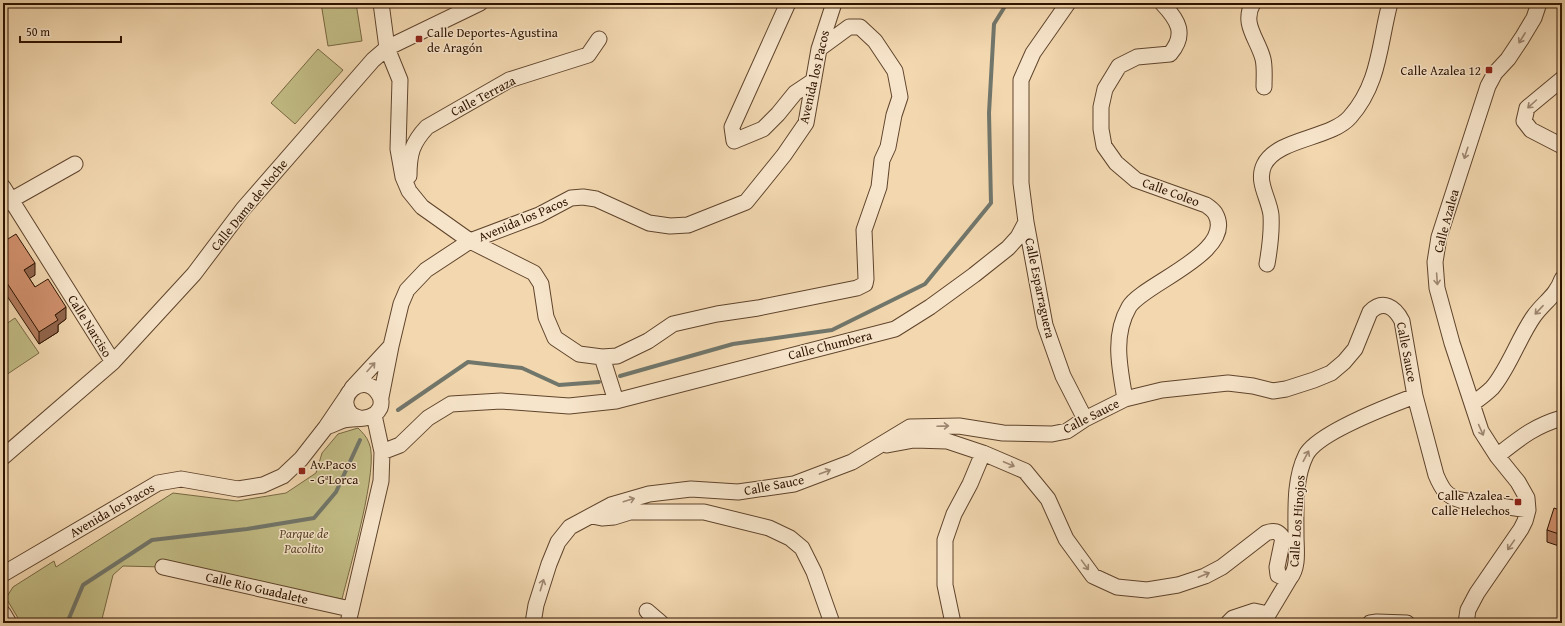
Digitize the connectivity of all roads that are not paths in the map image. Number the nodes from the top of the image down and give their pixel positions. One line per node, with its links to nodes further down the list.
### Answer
1 (480, 3): 11 (street, Calle Dama de Noche)
2 (788, 3): 14 (street)
3 (834, 3): 12 (street, Avenida los Pacos)
4 (1068, 3): 21 (street)
5 (1162, 3): 31 (street, Calle Coleo)
6 (1253, 3): 15 (street)
7 (1390, 3): 23 (street)
8 (1538, 3): 33 (street, Calle Azalea, one-way to 33)
9 (384, 7): 11 (street)
10 (599, 39): 19 (street, Calle Terraza)
11 (386, 48): 19 (street); 27 (street, Calle Dama de Noche)
12 (819, 49): 14 (street, Avenida los Pacos); 26 (street)
13 (1562, 79): 16 (street, one-way to 16)
14 (813, 81): 22 (street, Avenida los Pacos)
15 (1264, 87)
16 (1562, 146)
17 (75, 164): 20 (street)
18 (3, 187): 20 (street, Calle Narciso)
19 (409, 191): 22 (street)
20 (7, 202): 27 (street, Calle Narciso)
21 (1026, 222): 32 (street, Calle Chumbera); 37 (street, Calle Esparraguera)
22 (470, 241): 25 (street, Avenida los Pacos); 26 (street)
23 (1267, 264)
24 (1562, 279): 33 (street, one-way to 33)
25 (391, 346): 28 (street, Avenida los Pacos, one-way to 25); 30 (street, Avenida los Pacos)
26 (602, 358): 32 (street)
27 (113, 362): 43 (street, Calle Narciso)
28 (350, 392): 30 (street); 35 (street); 38 (street, Avenida los Pacos)
29 (1415, 396): 31 (street, Calle Sauce); 44 (street, Calle Sauce); 48 (street, Calle Los Hinojos, one-way to 29)
30 (381, 397): 34 (street)
31 (1125, 400): 37 (street, Calle Sauce)
32 (616, 401): 40 (street, Calle Chumbera)
33 (1472, 404): 42 (street, Calle Azalea, one-way to 42)
34 (374, 415): 35 (street); 40 (street)
35 (360, 418): 38 (street)
36 (1562, 418): 42 (street)
37 (1085, 419): 39 (street, Calle Sauce, one-way to 37)
38 (326, 427): 47 (street, Avenida los Pacos)
39 (876, 448): 41 (street, Calle Los Hinojos); 45 (street, Calle Sauce, one-way to 39)
40 (382, 452): 51 (street)
41 (983, 453): 48 (street, Calle Los Hinojos, one-way to 48); 57 (street)
42 (1497, 456): 44 (street, Calle Azalea)
43 (3, 457)
44 (1528, 510): 62 (street, one-way to 62)
45 (591, 516): 54 (street, Calle Sauce, one-way to 45); 56 (street)
46 (163, 567): 51 (street, Calle Rio Guadalete)
47 (3, 574)
48 (1290, 578): 52 (street)
49 (647, 611): 55 (street)
50 (3, 613): 53 (street)
51 (349, 616)
52 (1266, 618): 58 (street)
53 (9, 623)
54 (533, 623)
55 (661, 623)
56 (832, 623)
57 (953, 623)
58 (1228, 623)
59 (1370, 623): 60 (street)
60 (1403, 623): 61 (street)
61 (1407, 623)
62 (1466, 623)

